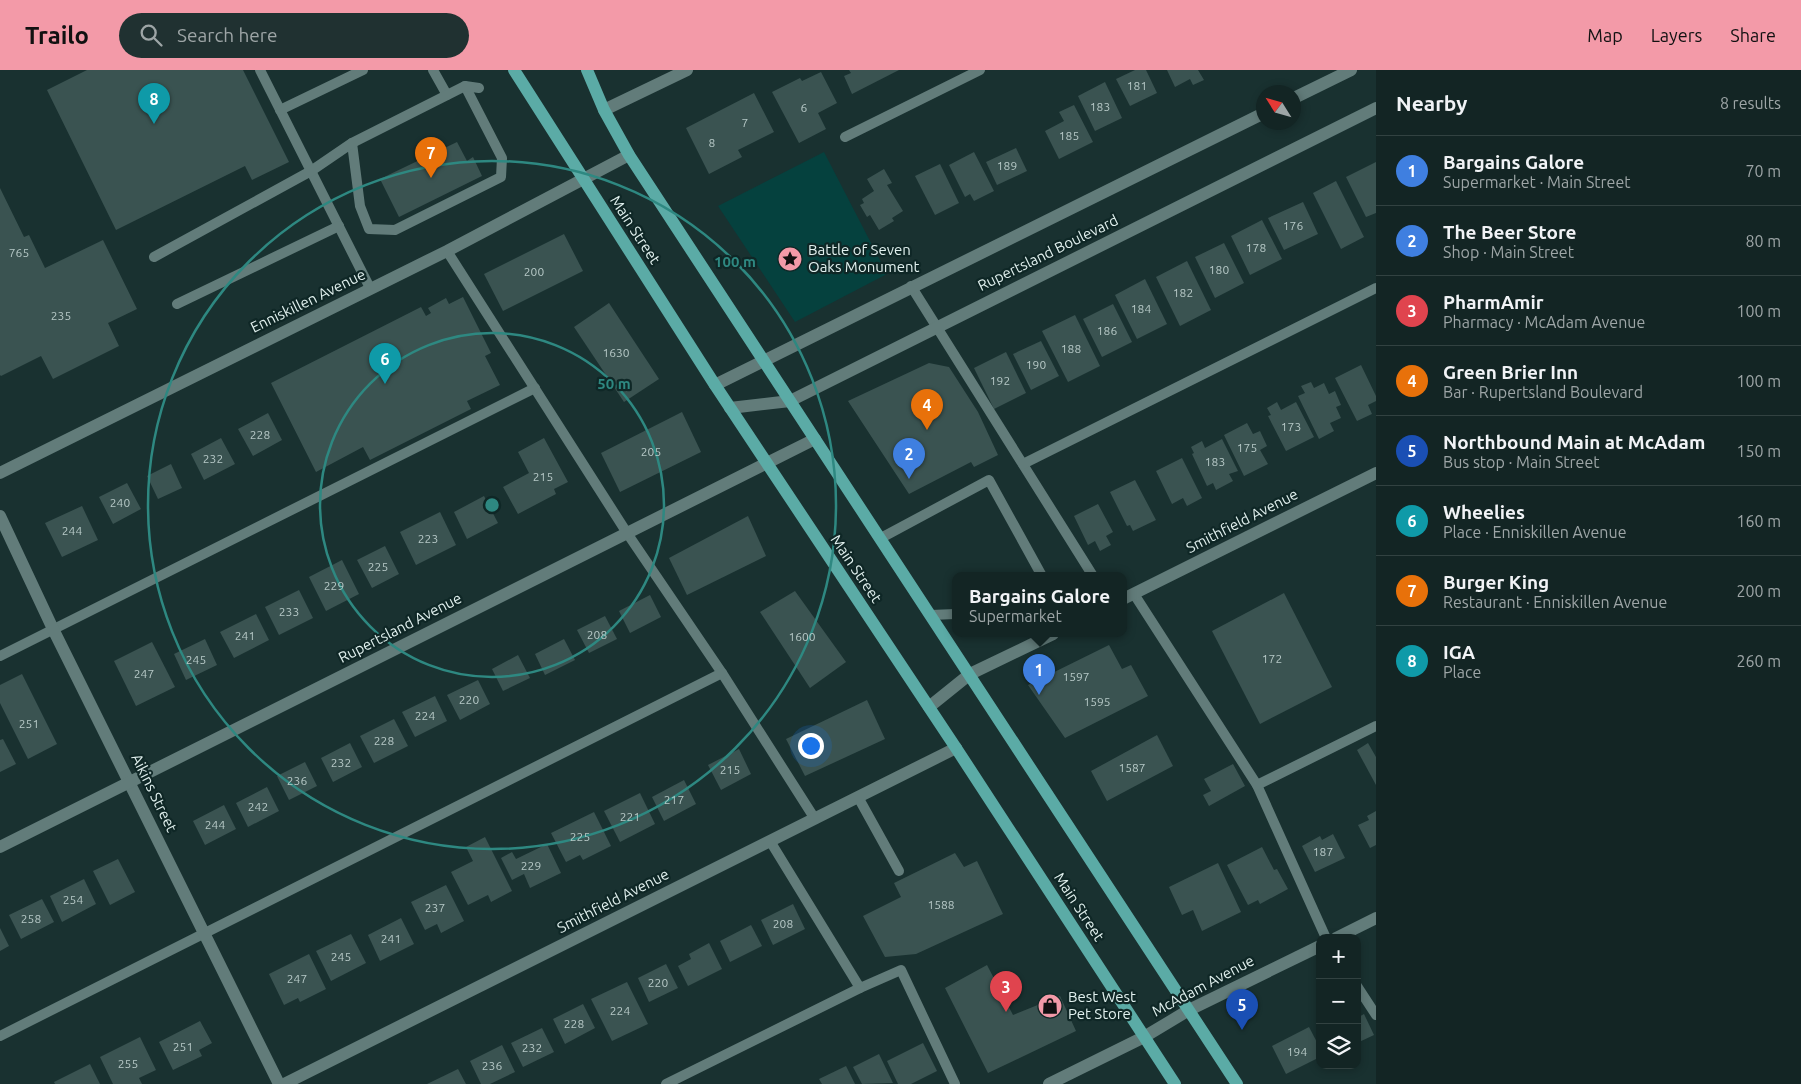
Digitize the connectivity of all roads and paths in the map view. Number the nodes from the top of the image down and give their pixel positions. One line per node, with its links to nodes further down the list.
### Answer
1 (260, 70): 14 (lane)
2 (363, 70): 14 (lane)
3 (433, 70): 11 (lane)
4 (514, 70): 21 (main road, Main Street)
5 (587, 70): 15 (main road)
6 (687, 70): 15 (street)
7 (980, 70): 17 (lane)
8 (1351, 70): 12 (street)
9 (465, 86): 10 (lane); 11 (lane); 18 (lane)
10 (479, 88)
11 (446, 95): 18 (lane)
12 (1301, 95)
13 (1376, 108): 29 (street, Rupertsland Boulevard)
14 (280, 110): 20 (lane)
15 (604, 110): 19 (main road)
16 (1256, 117): 25 (street, Rupertsland Boulevard)
17 (845, 137)
18 (352, 144): 20 (lane)
19 (629, 155): 21 (street, Enniskillen Avenue); 30 (main road)
20 (311, 171): 22 (lane); 24 (lane)
21 (583, 180): 23 (street, Enniskillen Avenue); 31 (main road, Main Street)
22 (339, 226): 26 (lane); 28 (lane)
23 (447, 251): 26 (street, Enniskillen Avenue); 32 (lane)
24 (154, 257)
25 (911, 286): 29 (lane); 30 (street, Rupertsland Boulevard)
26 (370, 288): 38 (street, Enniskillen Avenue)
27 (1376, 288): 37 (lane)
28 (177, 304)
29 (935, 328): 33 (street, Rupertsland Boulevard); 37 (lane)
30 (764, 360): 31 (street, Rupertsland Boulevard); 33 (main road)
31 (715, 385): 34 (main road, Main Street)
32 (535, 388): 41 (lane); 48 (lane)
33 (790, 401): 34 (street, Rupertsland Boulevard); 35 (main road)
34 (730, 408): 36 (main road, Main Street)
35 (815, 438): 36 (street, Rupertsland Avenue); 42 (main road)
36 (766, 462): 41 (street, Rupertsland Avenue); 53 (main road, Main Street)
37 (1023, 464): 44 (lane)
38 (0, 473)
39 (1376, 473): 45 (street, Smithfield Avenue)
40 (0, 516): 48 (street, Aikins Street)
41 (627, 533): 51 (lane); 56 (street, Rupertsland Avenue)
42 (881, 538): 43 (lane); 47 (main road)
43 (1040, 572)
44 (1090, 572)
45 (1128, 596): 57 (lane)
46 (952, 614): 47 (lane)
47 (931, 615): 52 (main road)
48 (53, 629): 50 (lane); 56 (street, Aikins Street)
49 (1041, 637): 52 (street)
50 (0, 656)
51 (722, 673): 59 (lane); 64 (lane)
52 (970, 674): 53 (street); 70 (main road)
53 (929, 706): 55 (main road, Main Street)
54 (1376, 726): 57 (lane)
55 (956, 748): 58 (street, Smithfield Avenue); 73 (main road, Main Street)
56 (130, 782): 61 (street, Rupertsland Avenue); 64 (street, Aikins Street)
57 (1257, 785): 65 (lane)
58 (858, 797): 59 (street, Smithfield Avenue); 62 (lane)
59 (814, 819): 60 (street, Smithfield Avenue)
60 (770, 841): 68 (lane); 75 (street, Smithfield Avenue)
61 (0, 847)
62 (899, 871)
63 (1376, 918): 66 (street)
64 (205, 934): 72 (lane); 74 (street, Aikins Street)
65 (1324, 934)
66 (1344, 934)
67 (1316, 948): 70 (street, McAdam Avenue)
68 (860, 988): 76 (lane); 77 (lane)
69 (1361, 992): 71 (lane)
70 (1188, 1010): 73 (street, McAdam Avenue); 80 (main road)
71 (1376, 1015)
72 (0, 1036)
73 (1144, 1037): 78 (street, McAdam Avenue); 79 (main road, Main Street)
74 (279, 1084)
75 (284, 1084)
76 (666, 1084)
77 (955, 1084)
78 (1049, 1084)
79 (1175, 1084)
80 (1237, 1084)

